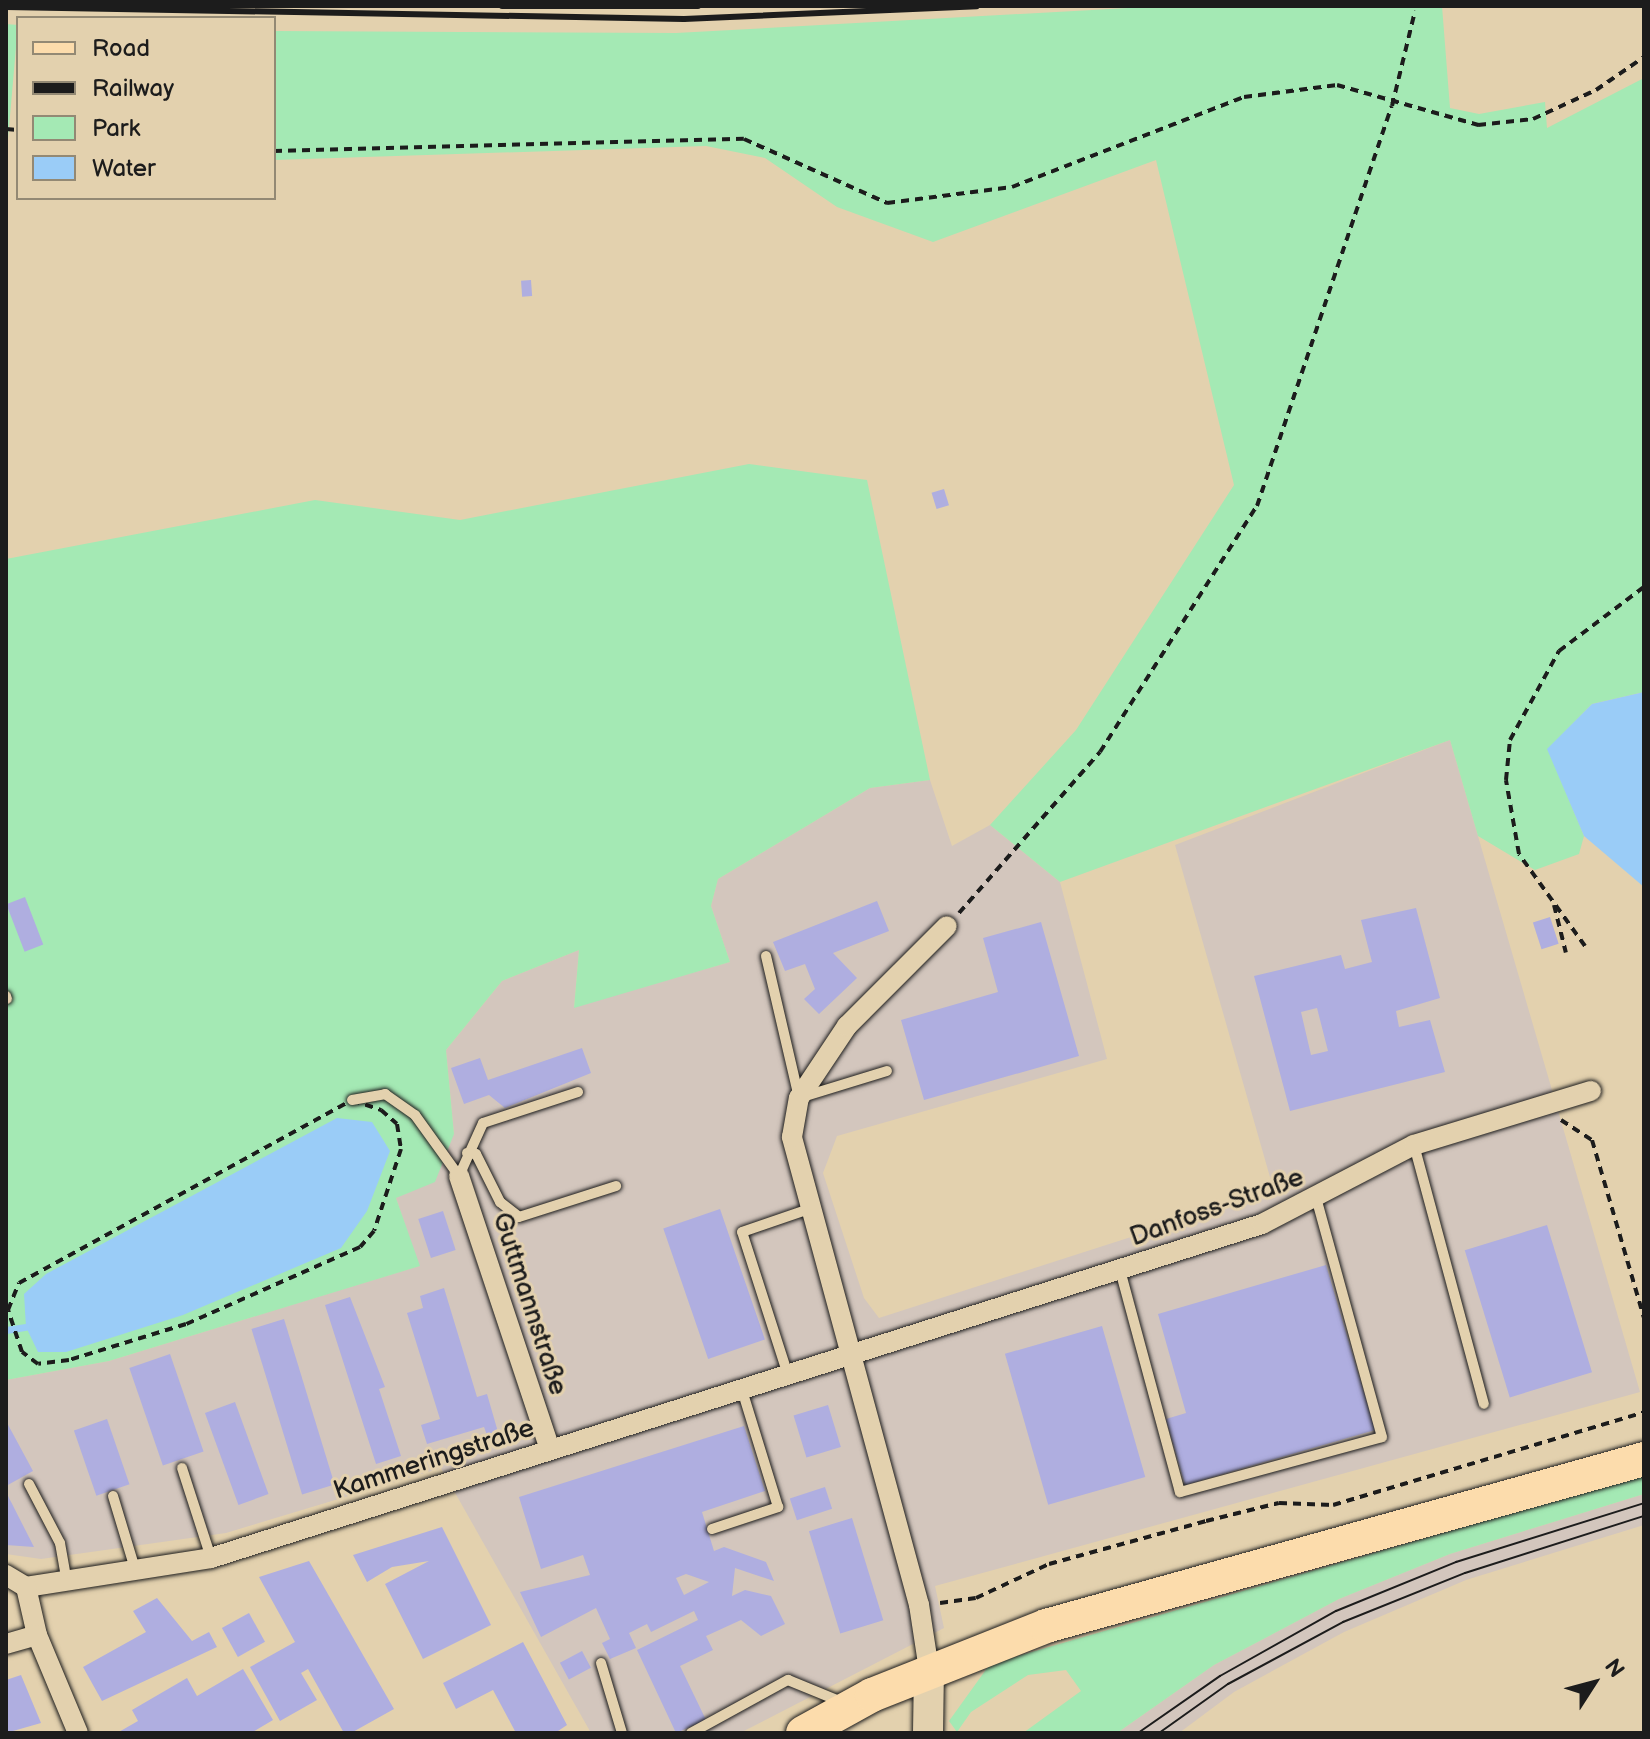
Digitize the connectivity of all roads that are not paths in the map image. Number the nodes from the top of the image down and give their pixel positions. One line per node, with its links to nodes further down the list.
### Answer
1 (947, 926): 6 (street)
2 (766, 956): 6 (lane)
3 (887, 1071): 6 (lane)
4 (1591, 1091): 8 (street, Danfoss-Straße)
5 (578, 1092): 9 (lane)
6 (799, 1098): 13 (street)
7 (352, 1100): 10 (lane)
8 (1414, 1145): 12 (street, Danfoss-Straße); 18 (lane)
9 (467, 1153): 10 (lane); 11 (lane)
10 (459, 1176): 19 (street, Guttmannstraße)
11 (616, 1186)
12 (1317, 1201): 14 (street, Danfoss-Straße); 14 (lane)
13 (812, 1208): 15 (street); 16 (lane)
14 (1120, 1270): 15 (street, Danfoss-Straße)
15 (852, 1356): 16 (street, Kammeringstraße); 33 (street)
16 (788, 1375): 17 (street, Kammeringstraße)
17 (742, 1390): 19 (street, Kammeringstraße); 24 (lane)
18 (1484, 1404)
19 (550, 1449): 25 (street, Kammeringstraße)
20 (1644, 1459): 33 (main road)
21 (182, 1468): 25 (lane)
22 (29, 1484): 28 (lane)
23 (113, 1496): 26 (lane)
24 (712, 1529)
25 (211, 1558): 26 (street, Kammeringstraße)
26 (135, 1569): 28 (street, Kammeringstraße)
27 (6, 1575): 29 (street)
28 (66, 1578): 29 (street, Kammeringstraße)
29 (26, 1587): 30 (street)
30 (37, 1635): 31 (street); 35 (street)
31 (6, 1644)
32 (601, 1663): 36 (lane)
33 (929, 1670): 34 (main road); 39 (street)
34 (852, 1706): 37 (lane); 38 (main road)
35 (78, 1733)
36 (622, 1733)
37 (691, 1733)
38 (803, 1733)
39 (928, 1733)

